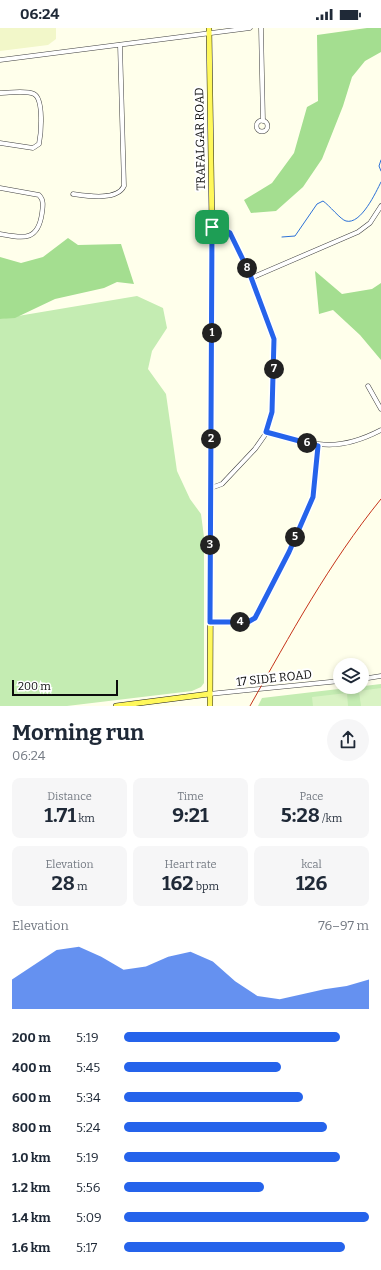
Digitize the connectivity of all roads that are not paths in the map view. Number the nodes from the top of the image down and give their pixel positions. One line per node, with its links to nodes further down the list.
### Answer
1 (250, 28): 3 (street)
2 (261, 28): 7 (street)
3 (209, 31): 4 (street); 12 (main road, TRAFALGAR ROAD)
4 (120, 45): 5 (street); 10 (street)
5 (0, 60)
6 (0, 93): 8 (street)
7 (262, 121)
8 (0, 143)
9 (0, 188): 13 (street)
10 (73, 194)
11 (381, 206): 14 (street)
12 (212, 227): 14 (street); 20 (main road, TRAFALGAR ROAD)
13 (0, 234)
14 (251, 278): 18 (street)
15 (368, 386): 16 (street)
16 (381, 409)
17 (381, 430): 19 (street)
18 (266, 432): 19 (street); 20 (street)
19 (318, 446): 21 (street)
20 (211, 488): 21 (main road, TRAFALGAR ROAD)
21 (210, 622): 25 (main road, TRAFALGAR ROAD)
22 (381, 676): 23 (street)
23 (369, 678)
24 (333, 682): 25 (street, 17 SIDE ROAD)
25 (209, 694): 26 (main road); 27 (main road, TRAFALGAR ROAD)
26 (116, 706)
27 (210, 706)

